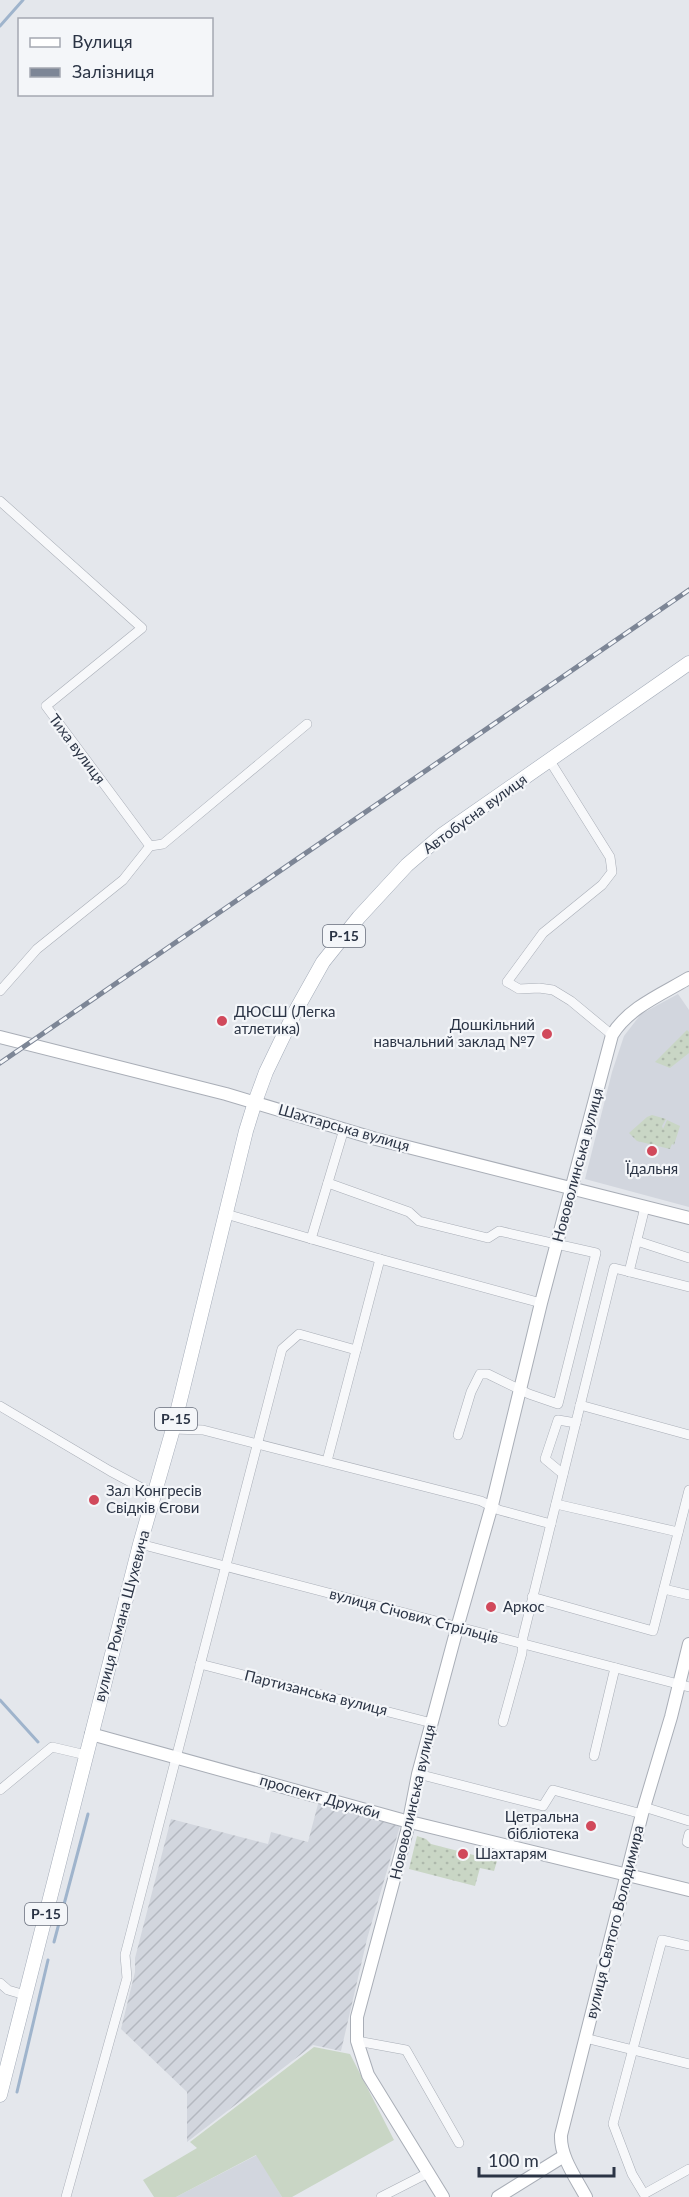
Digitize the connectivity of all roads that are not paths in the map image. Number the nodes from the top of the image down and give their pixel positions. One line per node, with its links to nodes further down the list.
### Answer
1 (0, 501): 5 (street, Тиха вулиця)
2 (689, 663): 4 (main road, Автобусна вулиця / Р-15)
3 (307, 724): 5 (street)
4 (550, 761): 8 (street); 10 (main road, Автобусна вулиця / Р-15)
5 (150, 846): 7 (street)
6 (689, 978): 8 (street, Нововолинська вулиця)
7 (0, 991)
8 (612, 1035): 13 (street, Нововолинська вулиця)
9 (0, 1037): 10 (street, Шахтарська вулиця)
10 (255, 1102): 11 (street, Шахтарська вулиця); 15 (main road, вулиця Романа Шухевича / Р-15)
11 (344, 1129): 12 (street); 13 (street, Шахтарська вулиця)
12 (328, 1183): 17 (street); 19 (street)
13 (571, 1189): 14 (street, Шахтарська вулиця); 19 (street, Нововолинська вулиця)
14 (645, 1207): 16 (street, Шахтарська вулиця); 18 (street)
15 (226, 1214): 17 (street); 30 (main road, вулиця Романа Шухевича / Р-15)
16 (689, 1218)
17 (311, 1239): 21 (street)
18 (637, 1241): 20 (street); 22 (street)
19 (557, 1244): 24 (street, Нововолинська вулиця); 26 (street)
20 (689, 1258)
21 (380, 1259): 24 (street); 25 (street)
22 (629, 1272): 23 (street); 27 (street)
23 (689, 1287)
24 (541, 1303): 26 (street, Нововолинська вулиця)
25 (356, 1350): 33 (street); 34 (street)
26 (520, 1390): 31 (street); 39 (street, Нововолинська вулиця)
27 (580, 1405): 29 (street); 32 (street)
28 (0, 1406): 37 (street)
29 (576, 1423): 35 (street); 35 (street)
30 (173, 1429): 33 (street); 37 (main road, вулиця Романа Шухевича / Р-15)
31 (458, 1435)
32 (689, 1435)
33 (259, 1444): 34 (street); 43 (street)
34 (327, 1461): 39 (street)
35 (563, 1474): 38 (street)
36 (689, 1490): 41 (street)
37 (153, 1494): 42 (main road, вулиця Романа Шухевича / Р-15)
38 (556, 1504): 40 (street); 41 (street)
39 (492, 1505): 40 (street); 47 (street, Нововолинська вулиця)
40 (551, 1524): 46 (street)
41 (678, 1532): 44 (street)
42 (140, 1544): 43 (street, вулиця Січових Стрільців); 55 (main road, вулиця Романа Шухевича / Р-15)
43 (226, 1567): 47 (street, вулиця Січових Стрільців); 50 (street)
44 (664, 1589): 45 (street); 46 (street)
45 (689, 1595)
46 (532, 1597): 48 (street)
47 (458, 1627): 48 (street, вулиця Січових Стрільців); 54 (street, Нововолинська вулиця)
48 (523, 1644): 51 (street, вулиця Січових Стрільців); 53 (street)
49 (689, 1644): 52 (street, вулиця Святого Володимира)
50 (200, 1664): 54 (street, Партизанська вулиця); 57 (street)
51 (615, 1668): 52 (street, вулиця Січових Стрільців); 58 (street)
52 (684, 1686): 61 (street, вулиця Святого Володимира)
53 (503, 1722)
54 (432, 1723): 59 (street, Нововолинська вулиця)
55 (91, 1734): 56 (main road, вулиця Романа Шухевича / Р-15); 57 (street, проспект Дружби)
56 (86, 1755): 60 (street); 70 (main road, вулиця Романа Шухевича / Р-15)
57 (176, 1756): 62 (street, проспект Дружби); 80 (street)
58 (594, 1756)
59 (418, 1774): 61 (street); 62 (street, Нововолинська вулиця)
60 (0, 1790)
61 (643, 1811): 63 (street); 66 (street, вулиця Святого Володимира)
62 (409, 1821): 66 (street, проспект Дружби); 72 (street, Нововолинська вулиця)
63 (689, 1821)
64 (689, 1834): 65 (street)
65 (689, 1843)
66 (628, 1874): 67 (street, проспект Дружби); 71 (street, вулиця Святого Володимира)
67 (689, 1890)
68 (689, 1946): 73 (street)
69 (0, 1983): 70 (street)
70 (25, 1995): 75 (main road, вулиця Романа Шухевича / Р-15)
71 (585, 2038): 73 (street); 77 (street, вулиця Святого Володимира)
72 (357, 2041): 76 (street); 79 (street, Нововолинська вулиця)
73 (634, 2051): 74 (street); 78 (street)
74 (689, 2064)
75 (0, 2095)
76 (459, 2143)
77 (564, 2156): 83 (street); 84 (street, вулиця Святого Володимира)
78 (689, 2169)
79 (428, 2173): 81 (street); 82 (street, Нововолинська вулиця)
80 (66, 2197)
81 (381, 2197)
82 (443, 2197)
83 (498, 2197)
84 (586, 2197)

